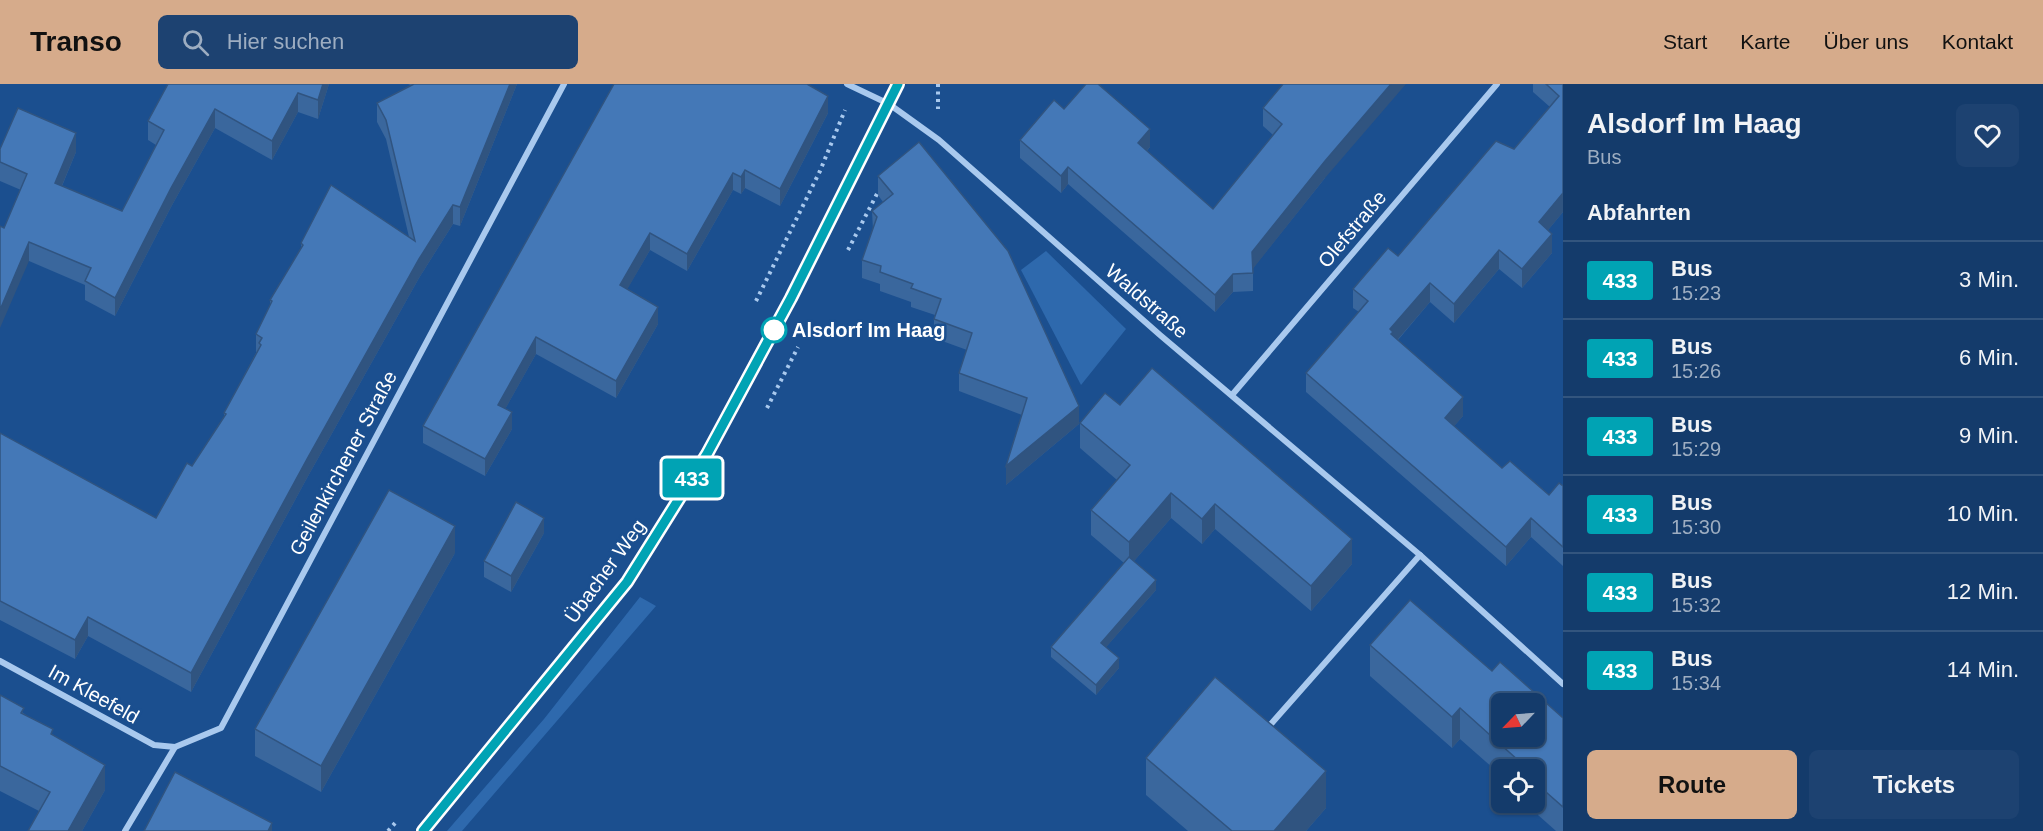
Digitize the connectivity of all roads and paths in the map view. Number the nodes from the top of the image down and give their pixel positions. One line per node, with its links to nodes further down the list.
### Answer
1 (564, 84): 12 (street, Geilenkirchener Straße)
2 (898, 84): 5 (main road, Übacher Weg)
3 (1497, 84): 7 (street, Olefstraße)
4 (850, 86): 5 (street, Waldstraße); 6 (path)
5 (889, 104): 7 (street, Waldstraße); 16 (main road, Übacher Weg)
6 (753, 308)
7 (1232, 395): 8 (street, Waldstraße)
8 (1420, 555): 10 (street, Waldstraße); 11 (street)
9 (0, 661): 12 (street, Im Kleefeld)
10 (1563, 684)
11 (1271, 724)
12 (175, 747): 14 (street)
13 (404, 813): 15 (path)
14 (125, 831)
15 (388, 831)
16 (423, 831)

